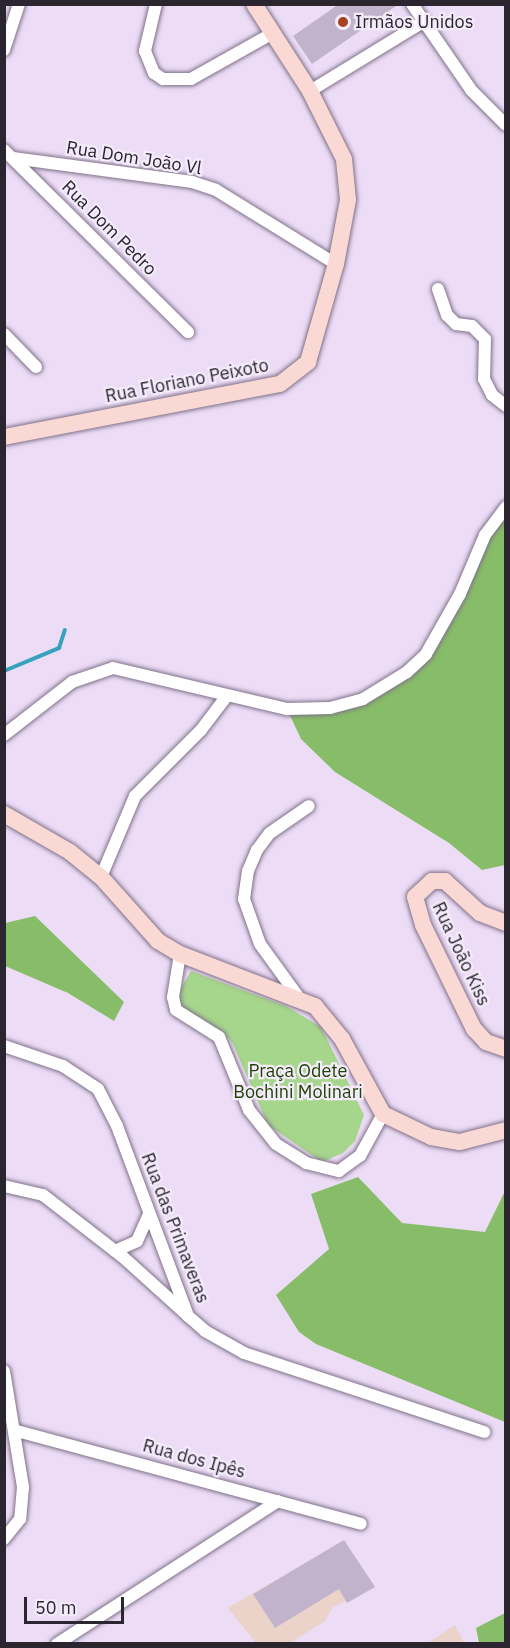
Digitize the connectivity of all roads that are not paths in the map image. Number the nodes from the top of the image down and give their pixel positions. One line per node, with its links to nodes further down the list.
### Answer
1 (19, 4): 7 (street)
2 (156, 4): 6 (street)
3 (412, 4): 5 (street)
4 (257, 6): 6 (street, Rua Floriano Peixoto)
5 (423, 22): 8 (street); 9 (street)
6 (273, 33): 8 (street, Rua Floriano Peixoto)
7 (4, 50)
8 (310, 91): 11 (street, Rua Floriano Peixoto)
9 (506, 125)
10 (9, 154): 11 (street, Rua Dom João Vl); 13 (street, Rua Dom Pedro)
11 (336, 264): 17 (street, Rua Floriano Peixoto)
12 (438, 288): 16 (street)
13 (188, 332)
14 (4, 334): 15 (street)
15 (36, 367)
16 (506, 406)
17 (4, 437)
18 (506, 507): 19 (street)
19 (226, 697): 20 (street); 23 (street)
20 (4, 735)
21 (309, 806): 26 (street)
22 (4, 814): 23 (street)
23 (101, 877): 25 (street)
24 (506, 923): 28 (street, Rua João Kiss)
25 (180, 954): 26 (street); 29 (street)
26 (297, 995): 29 (street)
27 (4, 1046): 32 (street, Rua das Primaveras)
28 (506, 1049)
29 (383, 1114): 30 (street)
30 (506, 1130)
31 (4, 1186): 33 (street)
32 (149, 1214): 33 (street); 34 (street, Rua das Primaveras)
33 (116, 1251): 34 (street)
34 (188, 1316): 37 (street, Rua das Primaveras)
35 (4, 1371): 36 (street)
36 (17, 1431): 38 (street, Rua dos Ipês); 40 (street)
37 (484, 1432)
38 (278, 1501): 39 (street, Rua dos Ipês); 41 (street)
39 (361, 1524)
40 (4, 1539)
41 (57, 1644)

